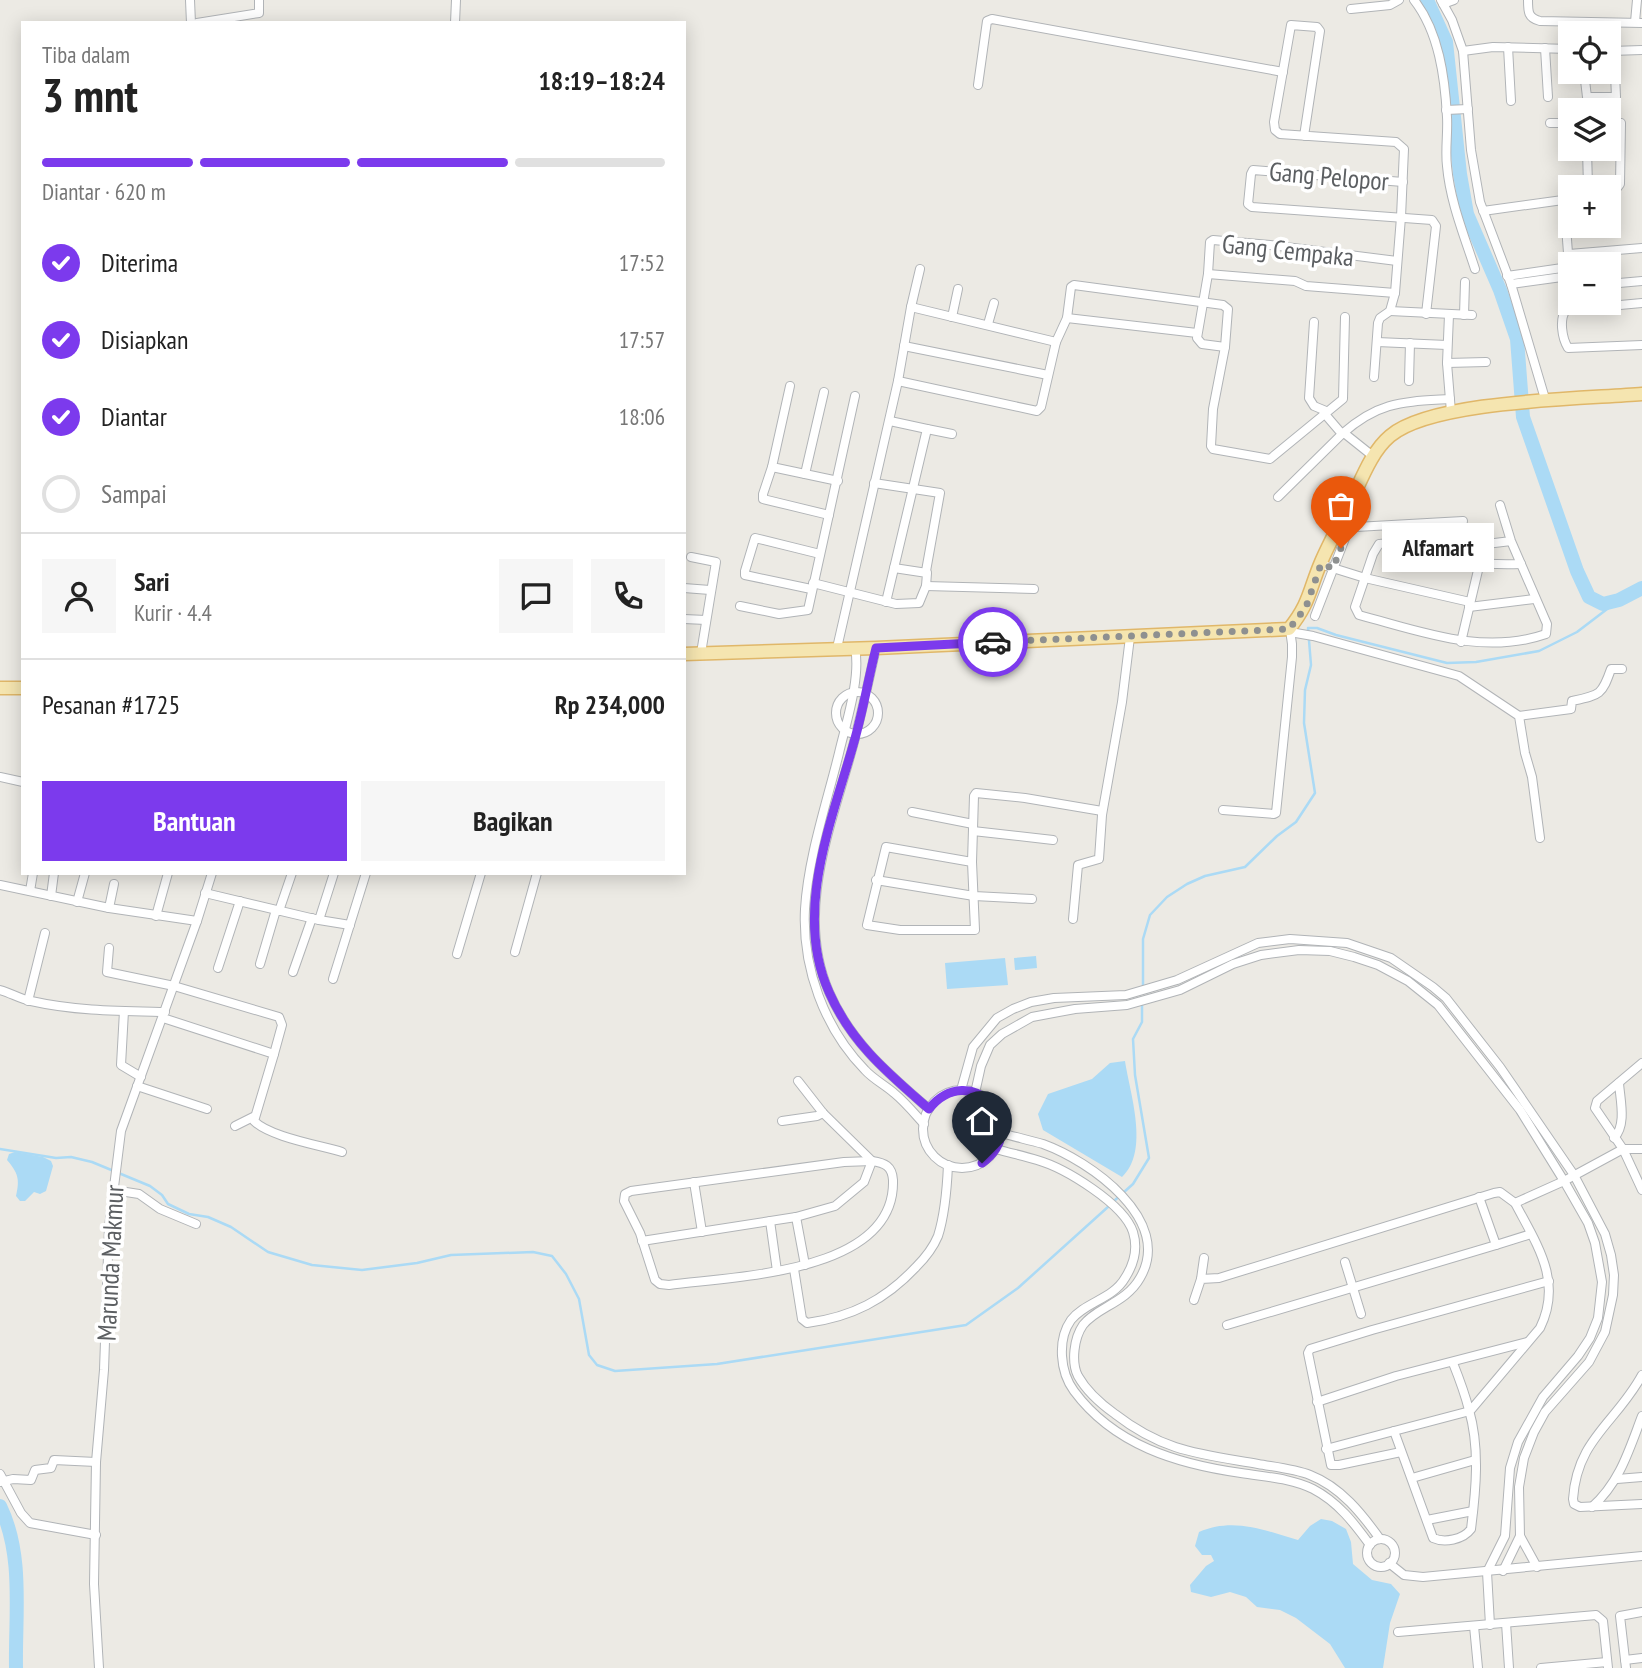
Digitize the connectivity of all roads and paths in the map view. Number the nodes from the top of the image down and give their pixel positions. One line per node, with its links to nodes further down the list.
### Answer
1 (190, 0): 11 (street)
2 (259, 0): 12 (street)
3 (456, 0): 13 (street)
4 (1399, 0): 10 (street)
5 (1414, 0): 28 (street)
6 (1454, 0): 9 (street)
7 (1528, 0): 14 (street)
8 (1637, 0): 14 (street)
9 (1442, 2): 19 (street)
10 (1351, 9)
11 (191, 21)
12 (210, 21)
13 (455, 21)
14 (1639, 22)
15 (1508, 47): 16 (street); 19 (street); 26 (street)
16 (1545, 48): 17 (street); 25 (street)
17 (1558, 49)
18 (1642, 50): 20 (street)
19 (1463, 51): 27 (street)
20 (1621, 51)
21 (1283, 72): 24 (street); 31 (street); 31 (street)
22 (1585, 84): 23 (street)
23 (1615, 84)
24 (978, 85)
25 (1548, 97)
26 (1511, 101)
27 (1465, 109): 28 (street); 34 (street)
28 (1447, 110): 41 (street)
29 (1550, 123): 30 (street)
30 (1558, 123)
31 (1304, 136): 32 (street)
32 (1403, 182): 35 (street); 35 (street, Gang Pelopor)
33 (1558, 200): 34 (street)
34 (1482, 211): 44 (street)
35 (1401, 217): 39 (street); 56 (street)
36 (1642, 248): 37 (street)
37 (1608, 251): 38 (street)
38 (1595, 252)
39 (1397, 261): 42 (street, Gang Cempaka); 49 (street)
40 (920, 269): 54 (street)
41 (1475, 269)
42 (1208, 274): 49 (street); 51 (street)
43 (1558, 276): 44 (street)
44 (1509, 280): 82 (street)
45 (1642, 281): 47 (street)
46 (1465, 282): 57 (street)
47 (1621, 283)
48 (958, 289): 59 (street)
49 (1395, 293): 55 (street)
50 (994, 303): 63 (street)
51 (1203, 303): 61 (street); 64 (street); 71 (street)
52 (1642, 303): 53 (street)
53 (1621, 304)
54 (911, 307): 59 (street); 70 (street)
55 (1390, 311): 56 (street); 66 (street)
56 (1426, 314): 57 (street)
57 (1449, 315): 68 (street)
58 (1562, 315): 69 (street)
59 (952, 317): 63 (street)
60 (1345, 317): 84 (street)
61 (1068, 318): 64 (street); 65 (street)
62 (1314, 322): 84 (street)
63 (988, 324): 65 (street)
64 (1197, 333): 71 (street)
65 (1056, 342): 74 (street)
66 (1377, 342): 67 (street); 75 (street)
67 (1410, 343): 68 (street); 77 (street)
68 (1447, 345): 73 (street)
69 (1642, 345)
70 (904, 346): 74 (street); 76 (street)
71 (1225, 347): 84 (street)
72 (1486, 362): 73 (street)
73 (1447, 363): 83 (street)
74 (1048, 375): 76 (street)
75 (1374, 377)
76 (898, 381): 85 (street)
77 (1409, 381)
78 (790, 386): 90 (street)
79 (824, 392): 91 (street)
80 (1642, 394): 82 (main road)
81 (855, 396): 92 (street)
82 (1543, 402): 83 (main road)
83 (1451, 405): 88 (street); 89 (main road)
84 (1325, 412): 88 (street)
85 (890, 421): 86 (street); 93 (street)
86 (927, 429): 87 (street); 94 (street)
87 (952, 434)
88 (1343, 434): 89 (street); 95 (street)
89 (1374, 457): 99 (main road)
90 (772, 467): 91 (street); 97 (street)
91 (805, 474): 92 (street)
92 (838, 481): 97 (street)
93 (874, 483): 94 (street); 116 (street)
94 (912, 489): 108 (street); 109 (street)
95 (1278, 497)
96 (1500, 505): 100 (street)
97 (830, 515): 103 (street)
98 (1463, 521): 99 (street)
99 (1344, 528): 107 (main road)
100 (1511, 541): 101 (street); 105 (street)
101 (1484, 545): 102 (street); 106 (street)
102 (1416, 548): 106 (street); 110 (street)
103 (820, 554): 111 (street); 111 (street)
104 (691, 557): 115 (street)
105 (1521, 564): 106 (street); 117 (street)
106 (1480, 565): 119 (street)
107 (1327, 566): 110 (street); 121 (street); 124 (main road)
108 (894, 568): 109 (street); 118 (street)
109 (926, 571): 112 (street)
110 (1365, 578): 119 (street); 126 (street)
111 (812, 586): 116 (street); 120 (street)
112 (926, 586): 114 (street); 118 (street)
113 (686, 588): 115 (street)
114 (1034, 589)
115 (710, 590): 123 (street)
116 (850, 592): 118 (street); 127 (street)
117 (1534, 599): 119 (street); 126 (street)
118 (886, 602)
119 (1470, 605): 126 (street)
120 (740, 606)
121 (1315, 616)
122 (686, 619): 123 (street)
123 (706, 620): 130 (street)
124 (1290, 631): 125 (main road); 137 (street); 142 (street)
125 (1130, 637): 129 (main road); 143 (street)
126 (1461, 642)
127 (837, 648): 128 (main road); 130 (main road)
128 (855, 648): 129 (main road); 135 (street)
129 (876, 648): 136 (street)
130 (701, 653): 131 (main road)
131 (686, 654)
132 (1622, 668): 137 (street)
133 (0, 688): 134 (main road)
134 (21, 688)
135 (852, 692): 136 (street); 138 (street)
136 (866, 694): 139 (street); 139 (street)
137 (1519, 716): 146 (street)
138 (844, 730): 139 (street); 202 (street)
139 (856, 734): 198 (street)
140 (0, 777): 141 (street)
141 (21, 782)
142 (1223, 810)
143 (1102, 811): 145 (street); 173 (street)
144 (912, 812): 145 (street)
145 (973, 827): 147 (street); 148 (street)
146 (1540, 838)
147 (1053, 839)
148 (972, 862): 159 (street); 165 (street)
149 (33, 875): 162 (street)
150 (54, 875): 164 (street)
151 (84, 875): 168 (street)
152 (167, 875): 171 (street)
153 (211, 875): 163 (street, Marunda Makmur)
154 (291, 875): 170 (street)
155 (333, 875): 172 (street)
156 (365, 875): 175 (street)
157 (480, 875): 179 (street)
158 (536, 875): 178 (street)
159 (876, 880): 165 (street); 165 (street)
160 (114, 884): 169 (street)
161 (0, 885): 162 (street)
162 (30, 891): 164 (street)
163 (205, 893): 167 (street); 174 (street, Marunda Makmur)
164 (51, 896): 168 (street)
165 (974, 897): 166 (street)
166 (1031, 899)
167 (240, 901): 170 (street); 181 (street)
168 (77, 902): 169 (street)
169 (109, 908): 171 (street)
170 (278, 911): 172 (street); 180 (street)
171 (156, 916): 174 (street)
172 (315, 919): 175 (street); 182 (street)
173 (1073, 919)
174 (197, 921): 184 (street, Marunda Makmur)
175 (350, 925): 183 (street)
176 (45, 933): 186 (street)
177 (109, 948): 184 (street)
178 (514, 952)
179 (457, 954)
180 (260, 964)
181 (218, 968)
182 (293, 972)
183 (333, 979)
184 (174, 986): 188 (street, Marunda Makmur); 189 (street)
185 (0, 990): 186 (street)
186 (28, 1001): 187 (street)
187 (124, 1011): 188 (street); 191 (street)
188 (164, 1015): 189 (street); 191 (street, Marunda Makmur)
189 (274, 1054): 200 (street)
190 (1642, 1063): 193 (street)
191 (141, 1077): 194 (street, Marunda Makmur)
192 (798, 1081): 199 (street)
193 (1619, 1083): 205 (street); 205 (street)
194 (137, 1086): 197 (street); 215 (street, Marunda Makmur)
195 (961, 1090): 196 (street); 198 (street); 212 (street)
196 (975, 1093): 204 (street); 213 (street)
197 (207, 1109)
198 (929, 1109): 202 (street)
199 (823, 1113): 201 (street); 210 (street)
200 (253, 1117): 203 (street); 209 (street)
201 (782, 1121)
202 (924, 1124): 211 (street)
203 (235, 1126)
204 (1002, 1133): 206 (street); 259 (street)
205 (1615, 1138): 207 (street)
206 (996, 1149): 211 (street); 260 (street)
207 (1623, 1149): 208 (street); 212 (street); 216 (street)
208 (1642, 1149)
209 (342, 1152)
210 (872, 1161): 214 (street); 219 (street); 228 (street)
211 (948, 1166): 229 (street)
212 (1574, 1175): 213 (street); 258 (street)
213 (1564, 1181): 218 (street); 265 (street)
214 (694, 1182): 222 (street); 224 (street)
215 (113, 1189): 221 (street); 248 (street, Marunda Makmur)
216 (1642, 1189)
217 (1479, 1197): 218 (street); 225 (street); 231 (street)
218 (1515, 1203): 223 (street)
219 (796, 1217): 220 (street); 228 (street)
220 (770, 1222): 222 (street); 230 (street)
221 (196, 1224)
222 (702, 1232): 224 (street)
223 (1531, 1234): 225 (street); 232 (street)
224 (642, 1241): 230 (street)
225 (1496, 1245): 233 (street)
226 (1204, 1258): 231 (street)
227 (1345, 1262): 233 (street)
228 (805, 1265): 229 (street)
229 (794, 1269): 230 (street)
230 (777, 1271)
231 (1201, 1279): 234 (street)
232 (1549, 1281): 237 (street); 240 (street)
233 (1353, 1287): 235 (street); 236 (street)
234 (1194, 1300)
235 (1361, 1314)
236 (1227, 1325)
237 (1527, 1342): 238 (street); 241 (street)
238 (1453, 1363): 240 (street); 241 (street)
239 (1642, 1375): 254 (street)
240 (1317, 1402): 245 (street)
241 (1469, 1411): 244 (street); 247 (street)
242 (1642, 1416): 243 (street)
243 (1639, 1429): 252 (street)
244 (1394, 1431): 245 (street); 246 (street)
245 (1326, 1449): 246 (street)
246 (1401, 1452): 250 (street)
247 (1475, 1460): 250 (street); 255 (street)
248 (96, 1462): 251 (street); 257 (street, Marunda Makmur)
249 (1642, 1477): 252 (street)
250 (1412, 1478): 256 (street)
251 (1, 1479): 257 (street)
252 (1617, 1479): 254 (street)
253 (1642, 1504): 254 (street)
254 (1591, 1507)
255 (1473, 1511): 256 (street); 256 (street)
256 (1427, 1520)
257 (96, 1535): 274 (street, Marunda Makmur)
258 (1520, 1535): 263 (street); 264 (street)
259 (1380, 1539): 260 (street); 262 (street)
260 (1370, 1545): 262 (street)
261 (1642, 1556): 263 (street)
262 (1390, 1563): 265 (street)
263 (1537, 1567): 264 (street)
264 (1503, 1571): 265 (street)
265 (1488, 1572): 268 (street)
266 (1642, 1612): 272 (street)
267 (1506, 1623): 268 (street); 273 (street); 276 (street)
268 (1490, 1625): 269 (street)
269 (1474, 1626): 270 (street); 275 (street)
270 (1398, 1632)
271 (1642, 1658): 272 (street)
272 (1625, 1664)
273 (1608, 1665): 277 (street)
274 (99, 1668)
275 (1478, 1668)
276 (1509, 1668)
277 (1541, 1668)

